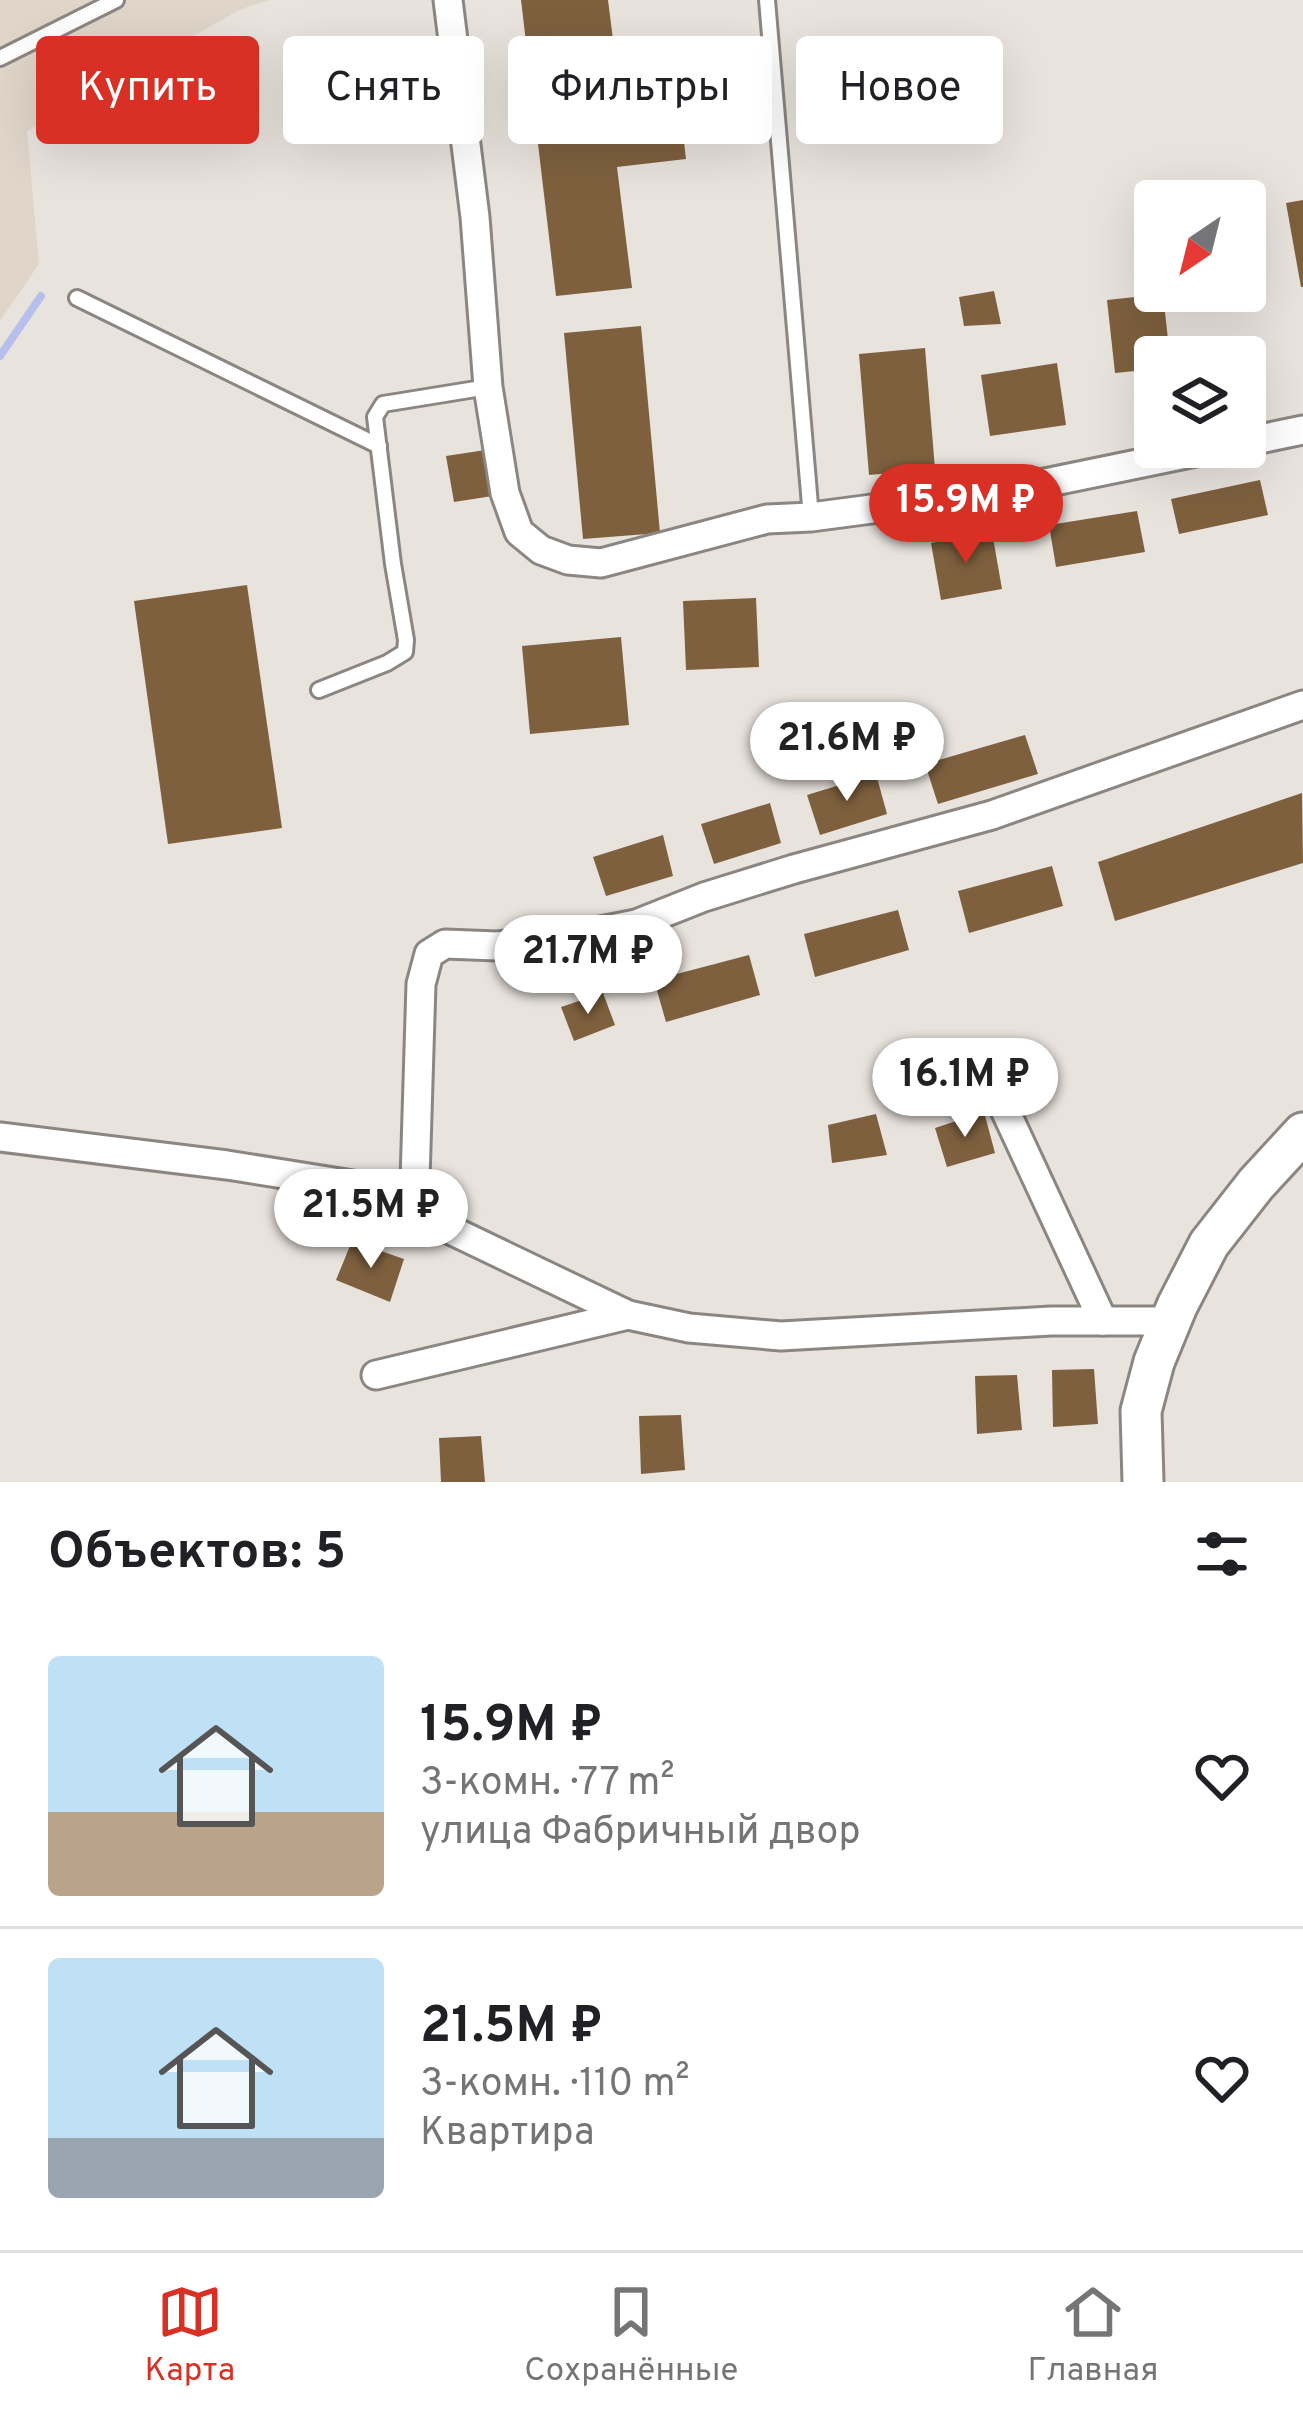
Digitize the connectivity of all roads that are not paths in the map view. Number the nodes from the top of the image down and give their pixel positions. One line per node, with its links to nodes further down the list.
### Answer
1 (116, 0): 4 (lane)
2 (448, 0): 6 (street)
3 (767, 0): 11 (lane)
4 (0, 58)
5 (76, 298): 9 (lane)
6 (488, 387): 9 (lane); 11 (street)
7 (1303, 430): 8 (street)
8 (1266, 438)
9 (379, 446): 12 (lane)
10 (1134, 465): 11 (street)
11 (812, 517)
12 (319, 690)
13 (1303, 705): 17 (street)
14 (1006, 1110): 19 (street)
15 (1303, 1133): 20 (street)
16 (0, 1137): 17 (street)
17 (414, 1213): 18 (street)
18 (628, 1316): 19 (street); 21 (street)
19 (1103, 1321): 20 (street)
20 (1172, 1321): 22 (street)
21 (376, 1375)
22 (1143, 1482)

